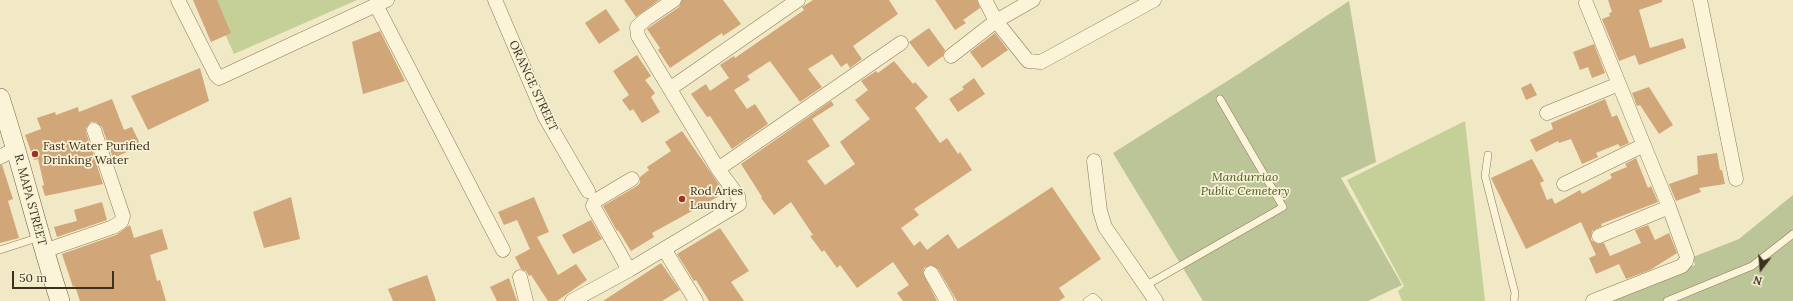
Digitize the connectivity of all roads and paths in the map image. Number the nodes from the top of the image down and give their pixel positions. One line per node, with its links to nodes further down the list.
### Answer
1 (178, 0): 9 (street)
2 (495, 0): 29 (street, ORANGE STREET)
3 (674, 0): 15 (street)
4 (798, 0): 15 (street)
5 (985, 0): 11 (street)
6 (1033, 0): 11 (street)
7 (1154, 0): 11 (street)
8 (1700, 0): 27 (street)
9 (382, 2): 36 (street)
10 (1586, 3): 14 (street)
11 (996, 21): 13 (street)
12 (901, 43): 25 (street)
13 (951, 56)
14 (1619, 84): 18 (street); 20 (street)
15 (671, 88): 25 (street)
16 (0, 98): 21 (main road, R. MAPA STREET)
17 (1220, 99): 40 (lane)
18 (1547, 113)
19 (94, 130): 33 (street)
20 (1644, 145): 28 (street); 30 (street)
21 (16, 148): 23 (street); 33 (main road, R. MAPA STREET)
22 (1488, 155): 49 (lane)
23 (0, 157)
24 (1094, 161): 40 (street)
25 (718, 168): 34 (street)
26 (632, 178): 37 (street)
27 (1736, 179)
28 (1564, 184)
29 (588, 191)
30 (1669, 207): 32 (street); 50 (street)
31 (1793, 234): 51 (lane)
32 (1599, 236)
33 (42, 244): 35 (lane); 41 (main road, R. MAPA STREET)
34 (664, 249): 37 (street); 44 (street)
35 (0, 250)
36 (503, 250)
37 (629, 270): 43 (street)
38 (931, 274): 45 (street)
39 (520, 277): 42 (street)
40 (1145, 286): 48 (street)
41 (60, 301)
42 (526, 301)
43 (572, 301)
44 (696, 301)
45 (947, 301)
46 (1087, 301): 47 (lane)
47 (1098, 301)
48 (1156, 301)
49 (1514, 301)
50 (1593, 301)
51 (1667, 301)

